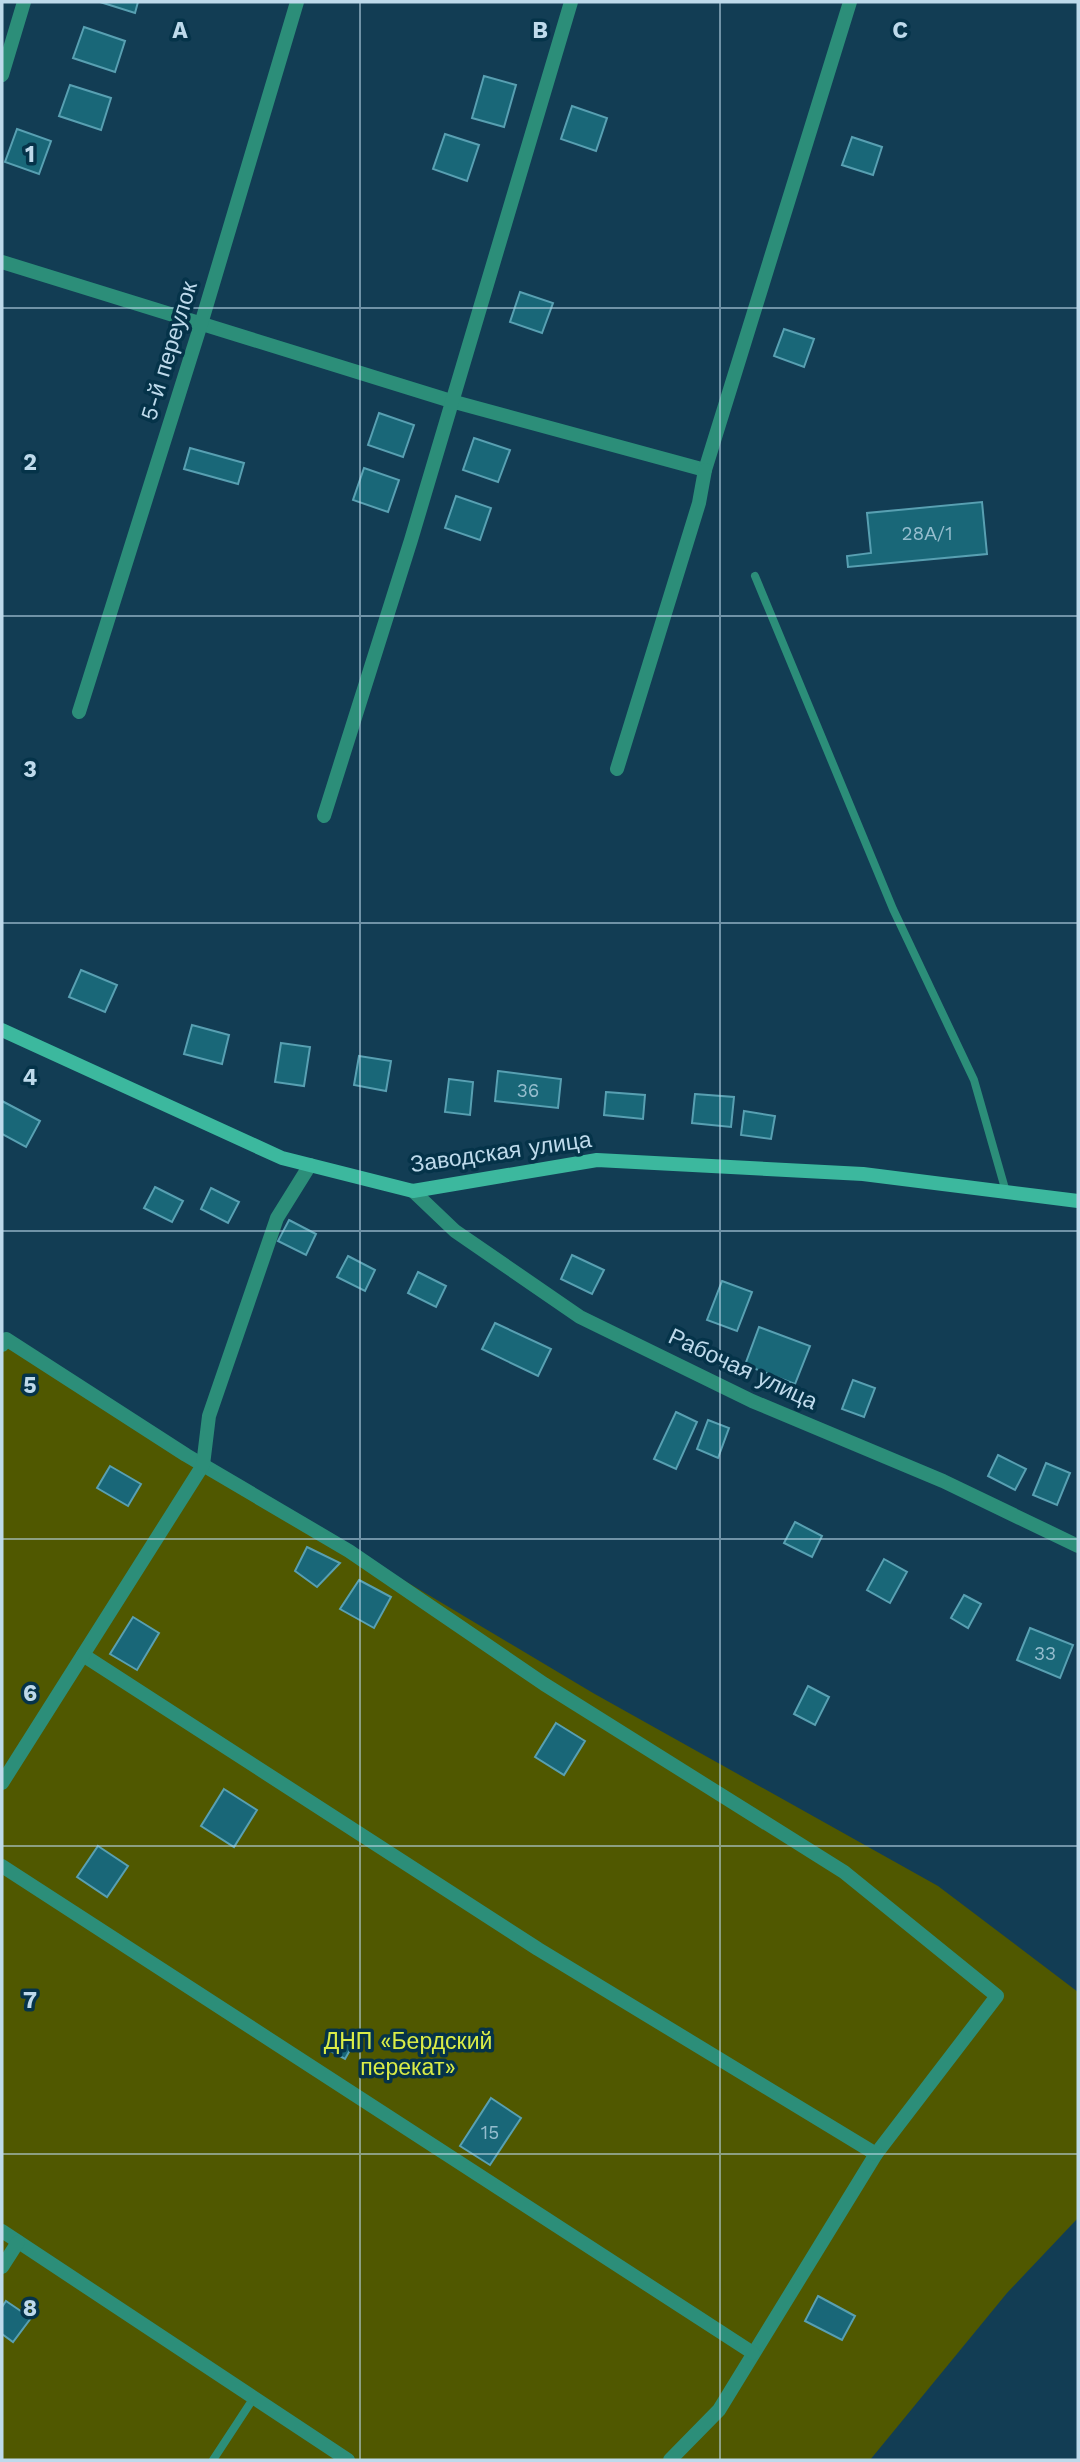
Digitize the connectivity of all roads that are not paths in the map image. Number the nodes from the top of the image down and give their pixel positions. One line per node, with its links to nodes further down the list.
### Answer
1 (24, 2): 5 (street)
2 (297, 2): 7 (street, 5-й переулок)
3 (571, 2): 8 (street)
4 (850, 2): 9 (street)
5 (2, 75)
6 (2, 262): 7 (street)
7 (201, 324): 8 (street); 11 (street, 5-й переулок)
8 (451, 401): 9 (street); 13 (street)
9 (705, 470): 12 (street)
10 (755, 576): 17 (lane)
11 (79, 712)
12 (617, 769)
13 (324, 816)
14 (2, 1030): 15 (street, Заводская улица)
15 (310, 1165): 16 (street, Заводская улица); 20 (street)
16 (413, 1191): 17 (street, Заводская улица); 21 (street, Рабочая улица)
17 (1006, 1192): 18 (street, Заводская улица)
18 (1078, 1201)
19 (2, 1345): 20 (street)
20 (203, 1465): 22 (street); 25 (street)
21 (1078, 1546)
22 (83, 1655): 23 (street); 25 (street)
23 (2, 1783)
24 (2, 1866): 29 (street)
25 (876, 2154): 29 (street)
26 (2, 2231): 27 (street)
27 (18, 2242): 28 (street); 30 (street)
28 (2, 2267)
29 (753, 2353): 33 (street)
30 (253, 2399): 31 (lane); 32 (street)
31 (213, 2460)
32 (348, 2460)
33 (670, 2460)

